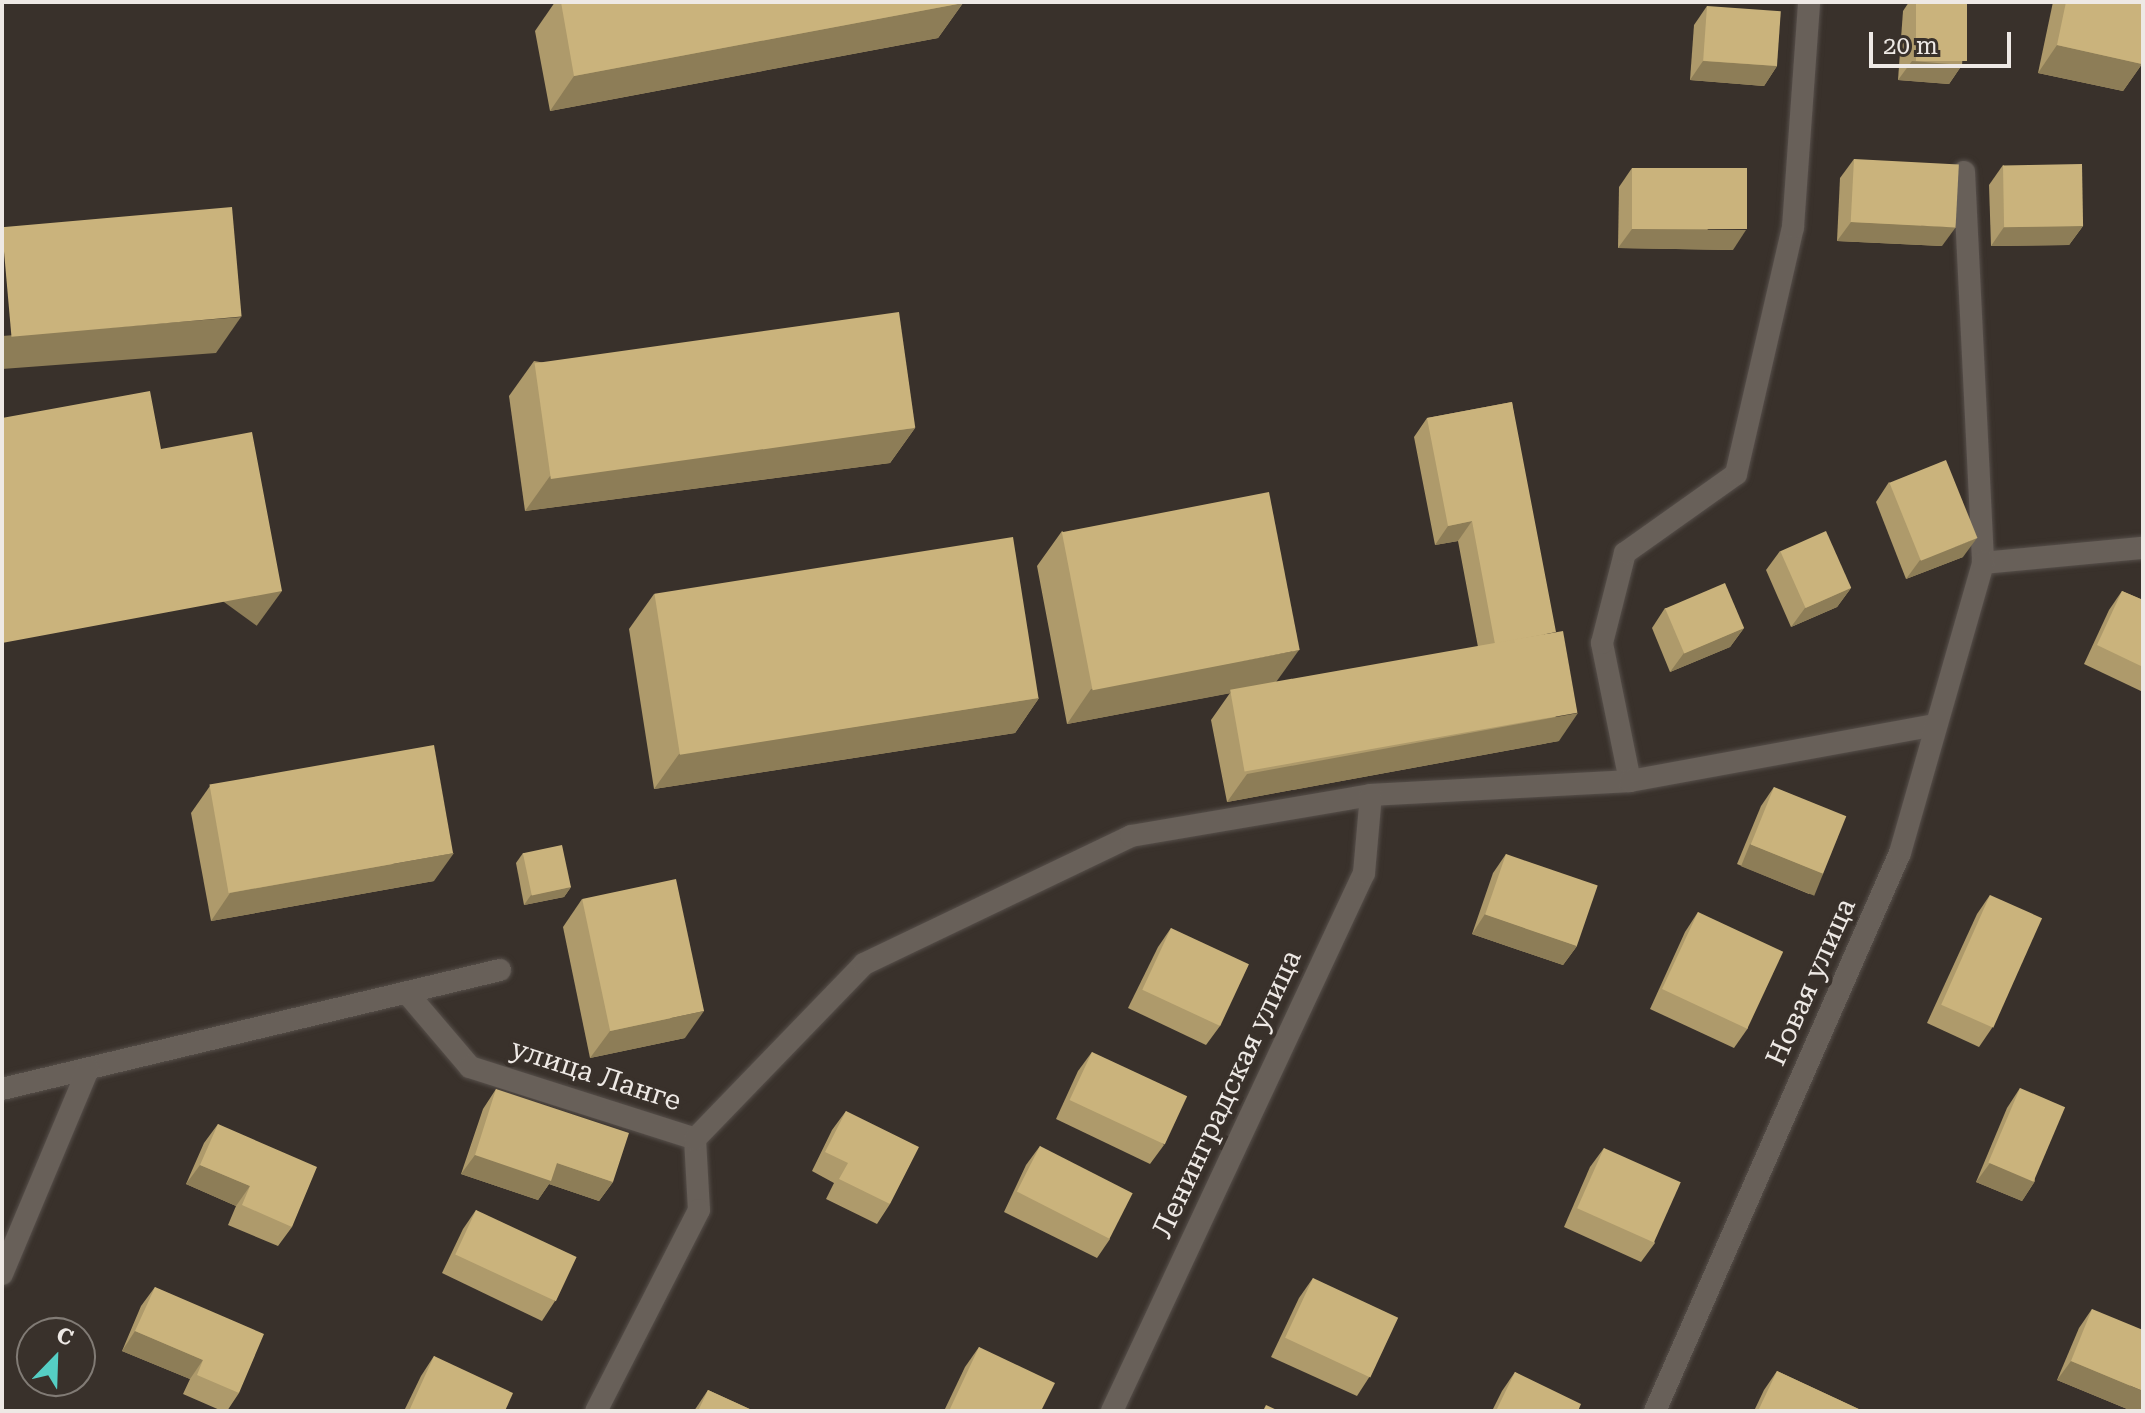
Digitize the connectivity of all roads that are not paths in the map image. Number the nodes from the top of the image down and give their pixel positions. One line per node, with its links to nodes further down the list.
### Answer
1 (1809, 2): 6 (street)
2 (1964, 172): 4 (street, Новая улица)
3 (2143, 548): 4 (street)
4 (1983, 563): 5 (street, Новая улица)
5 (1936, 725): 6 (street); 16 (street, Новая улица)
6 (1630, 781): 7 (street)
7 (1371, 795): 12 (street); 15 (street, Ленинградская улица)
8 (500, 970): 9 (street)
9 (407, 993): 10 (street); 12 (street, улица Ланге)
10 (88, 1069): 11 (street); 13 (street)
11 (2, 1089)
12 (695, 1139): 14 (street, улица Ланге)
13 (2, 1274)
14 (596, 1411)
15 (1112, 1411)
16 (1655, 1411)

